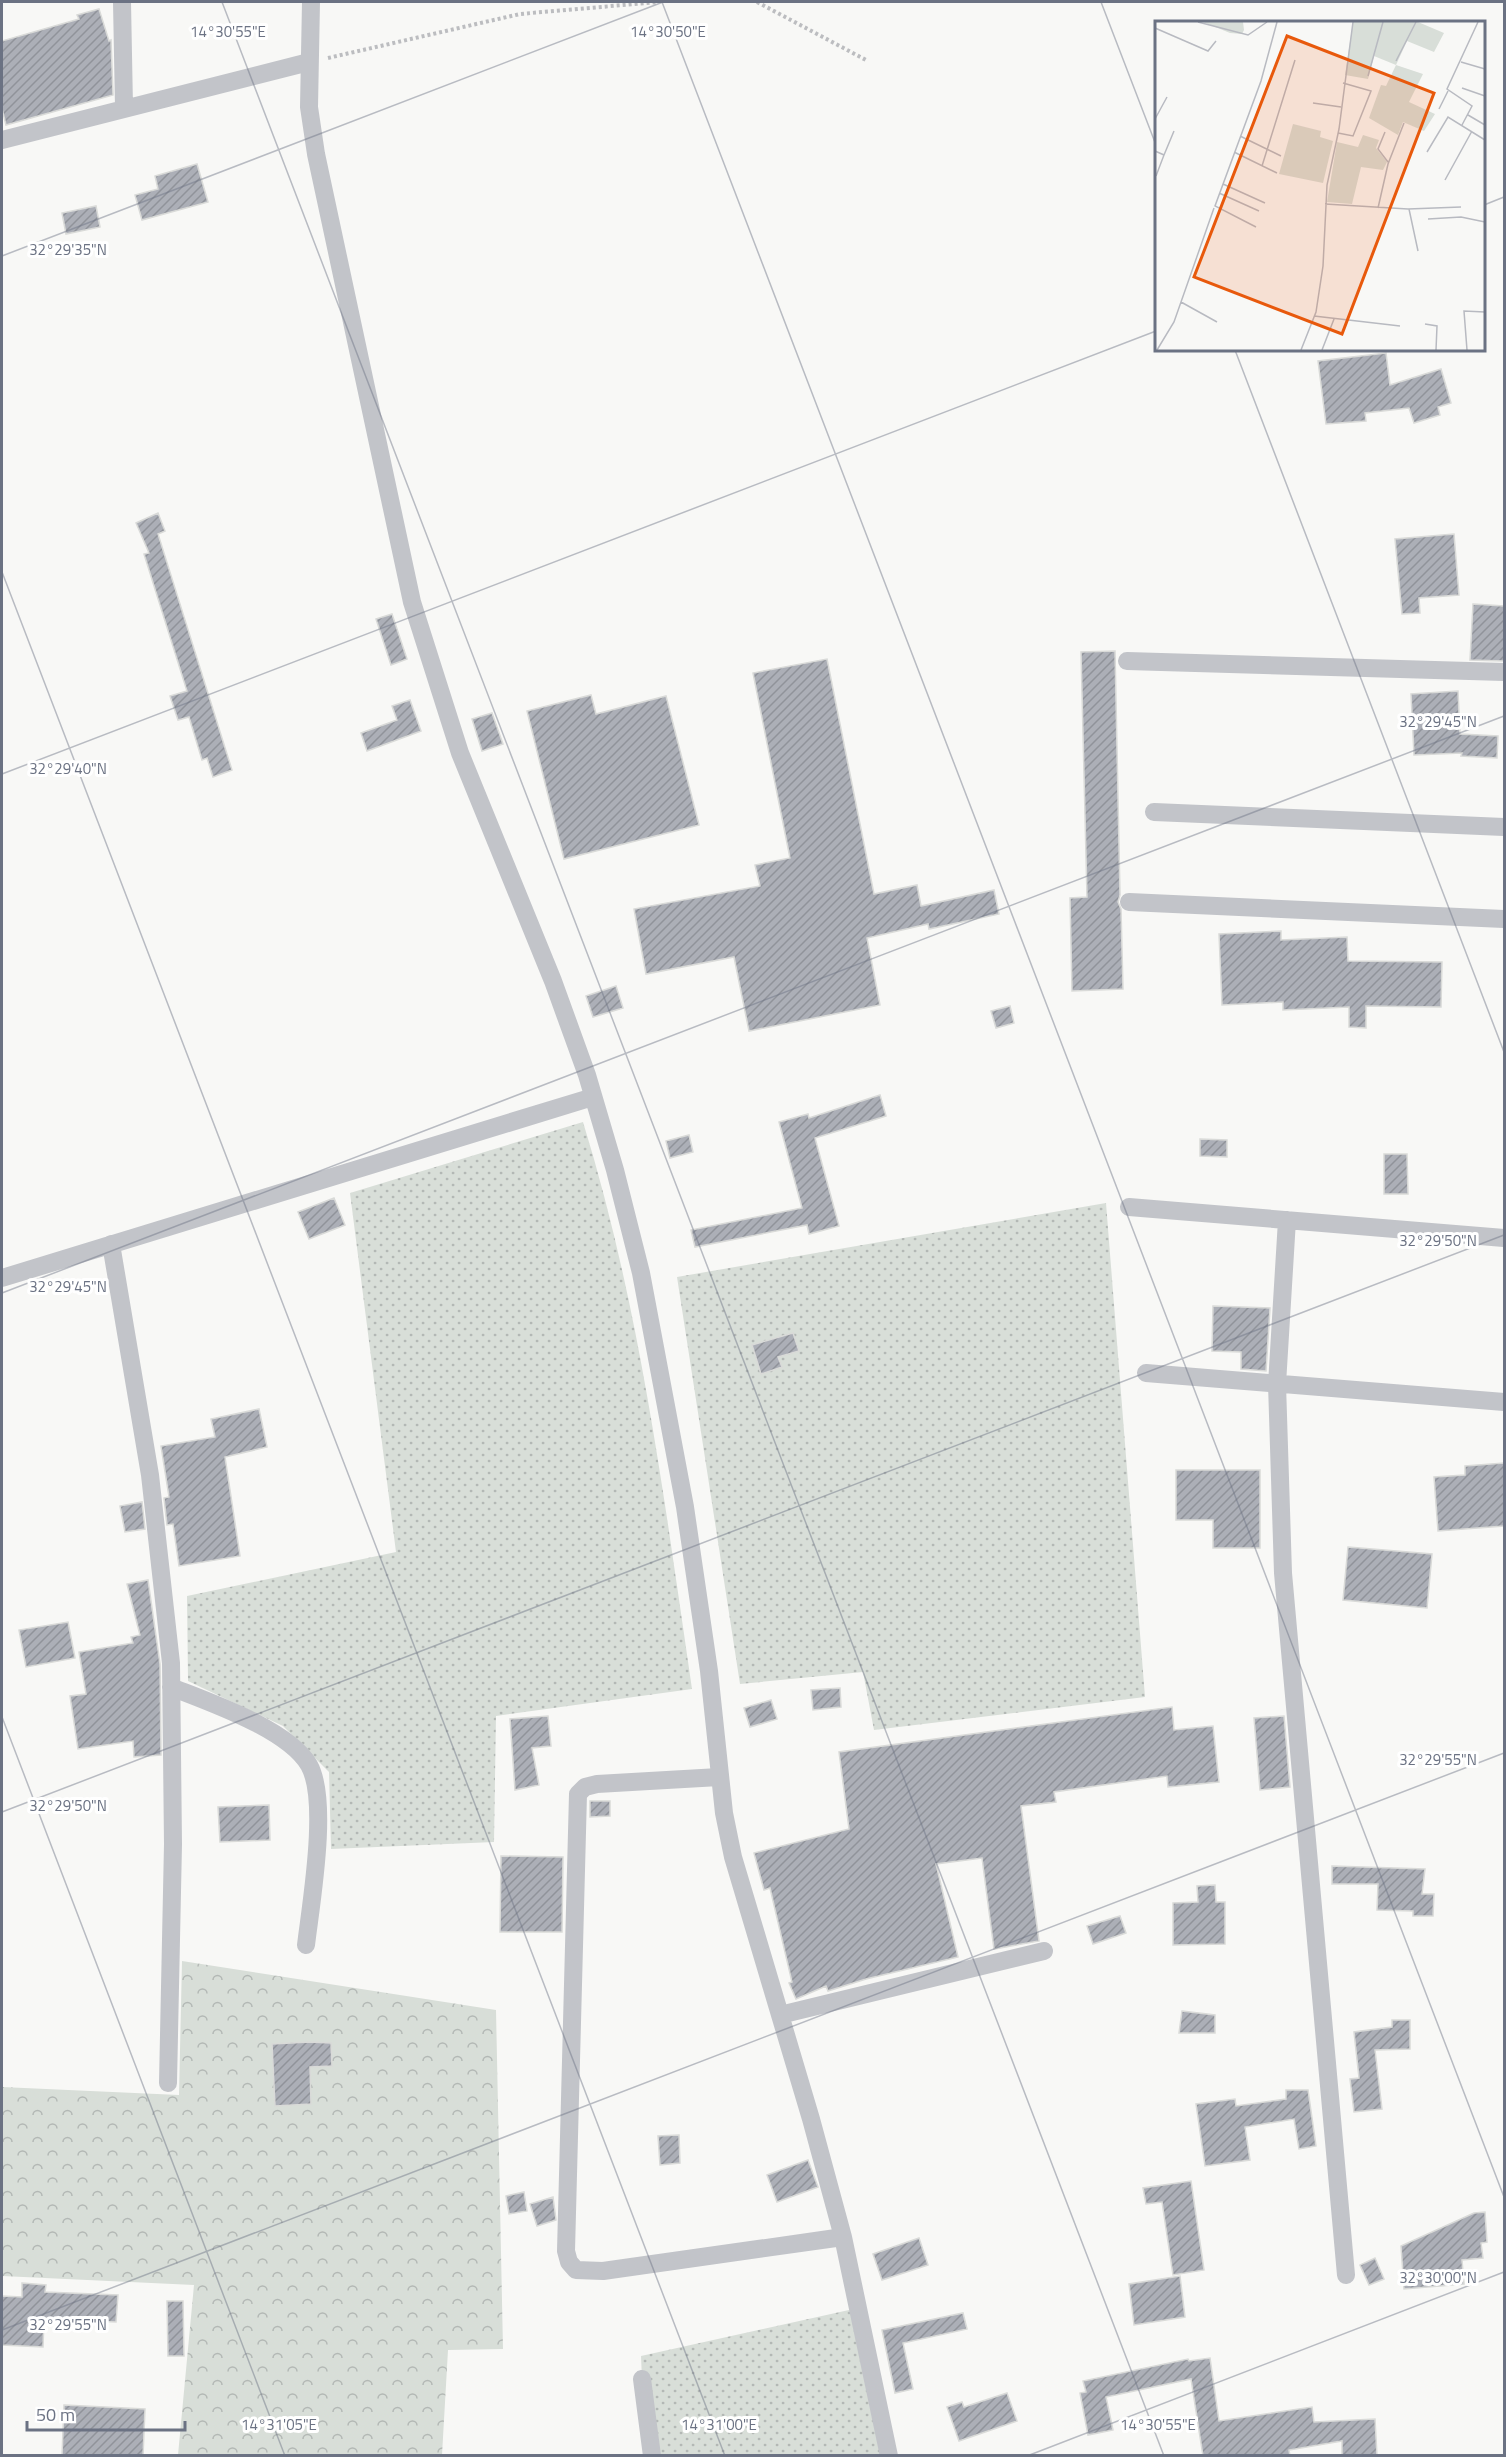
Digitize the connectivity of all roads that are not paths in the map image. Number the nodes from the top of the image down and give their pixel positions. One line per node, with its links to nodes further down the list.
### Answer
1 (122, 2): 4 (street)
2 (311, 2): 3 (street)
3 (309, 62): 4 (street); 12 (street)
4 (124, 107): 5 (street)
5 (2, 140)
6 (1127, 661): 7 (street)
7 (1504, 672)
8 (1154, 812): 9 (street)
9 (1504, 827)
10 (1129, 902): 11 (street)
11 (1504, 919)
12 (593, 1097): 16 (street); 22 (street)
13 (1129, 1207): 14 (street)
14 (1287, 1220): 15 (street); 19 (street)
15 (1504, 1238)
16 (111, 1244): 17 (street); 21 (street)
17 (2, 1278)
18 (1146, 1373): 19 (street)
19 (1277, 1384): 20 (street); 28 (street)
20 (1504, 1402)
21 (171, 1687): 23 (street); 26 (street)
22 (719, 1777): 25 (street); 27 (street)
23 (306, 1946)
24 (1044, 1951): 25 (street)
25 (780, 2015): 27 (street)
26 (168, 2083)
27 (843, 2237): 31 (street)
28 (1346, 2275)
29 (642, 2379): 30 (street)
30 (652, 2456)
31 (889, 2456)

